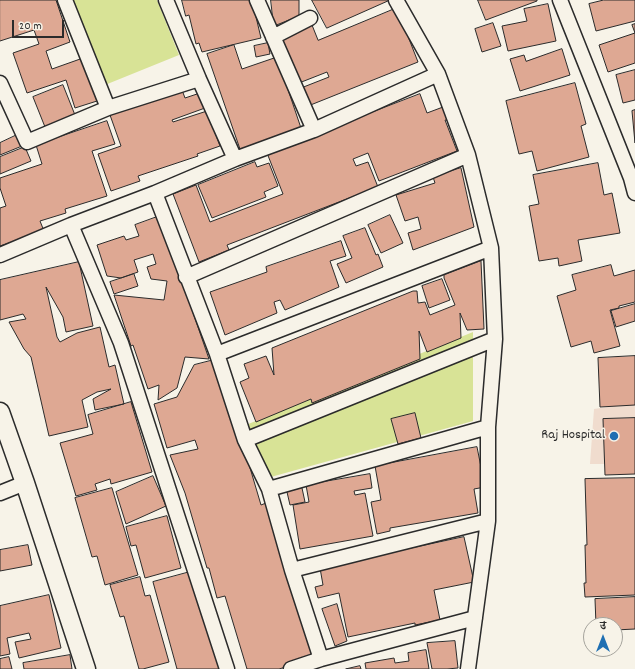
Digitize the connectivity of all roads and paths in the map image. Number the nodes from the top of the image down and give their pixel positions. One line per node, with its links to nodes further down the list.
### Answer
1 (65, 0): 11 (street)
2 (166, 0): 9 (street)
3 (257, 0): 7 (street)
4 (396, 0): 8 (street)
5 (560, 0): 15 (street)
6 (310, 18): 7 (street)
7 (273, 37): 12 (street)
8 (438, 74): 12 (street); 13 (street)
9 (199, 78): 11 (street); 14 (street)
10 (0, 83): 11 (street)
11 (108, 108)
12 (314, 130): 14 (street)
13 (468, 155): 19 (street); 21 (street)
14 (235, 159): 16 (street)
15 (633, 177): 17 (street)
16 (154, 193): 18 (street); 21 (street)
17 (635, 193)
18 (71, 225): 20 (street); 35 (street)
19 (491, 248): 22 (street); 23 (street)
20 (0, 255)
21 (186, 277): 23 (street)
22 (495, 339): 25 (street); 26 (street)
23 (217, 354): 26 (street)
24 (0, 412): 27 (street)
25 (488, 426): 28 (street); 30 (street)
26 (246, 440): 28 (street)
27 (25, 483): 29 (street); 34 (street)
28 (268, 489): 31 (street)
29 (0, 493)
30 (488, 521): 31 (street); 32 (street)
31 (292, 570): 33 (street)
32 (475, 618): 33 (street); 37 (street)
33 (321, 659): 36 (street)
34 (86, 669)
35 (227, 669)
36 (292, 669)
37 (468, 669)

